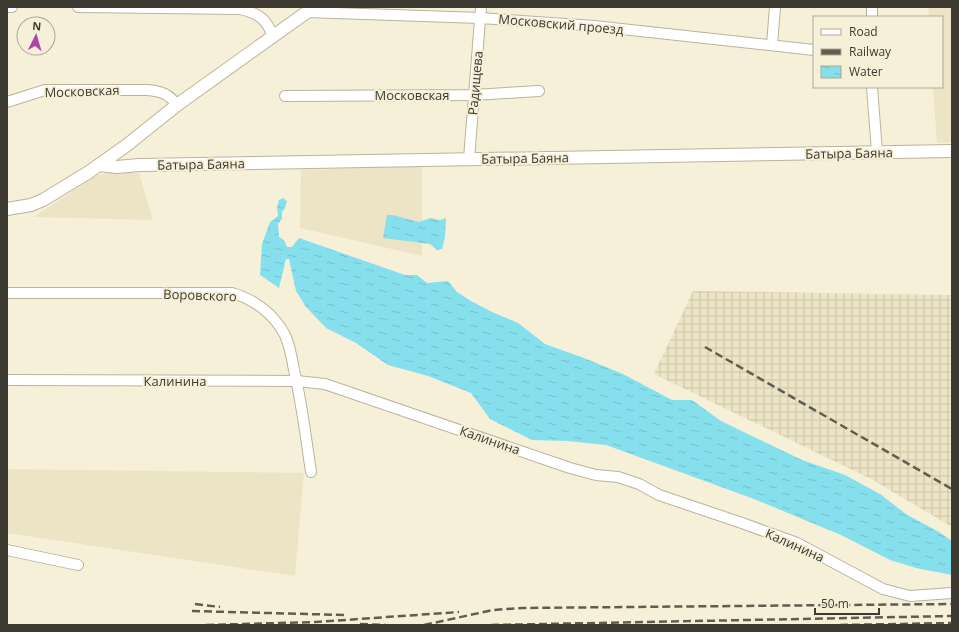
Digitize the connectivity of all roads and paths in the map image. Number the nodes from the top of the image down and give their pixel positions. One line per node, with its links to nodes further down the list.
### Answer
1 (7, 7): 2 (street); 7 (street)
2 (12, 7)
3 (78, 7): 9 (street)
4 (481, 7): 8 (street, Радищева)
5 (775, 7): 10 (street)
6 (310, 10): 8 (street, Московский проезд); 9 (street)
7 (7, 12)
8 (480, 18): 10 (street, Московский проезд); 14 (street, Радищева)
9 (273, 37): 17 (street)
10 (772, 45): 11 (street, Московский проезд)
11 (813, 50)
12 (872, 88): 19 (street)
13 (539, 91): 14 (street, Московская)
14 (473, 95): 15 (street, Московская); 20 (street, Радищева)
15 (285, 96)
16 (7, 102): 17 (street, Московская)
17 (177, 105): 21 (street)
18 (952, 151): 19 (street, Батыра Баяна)
19 (877, 152): 20 (street, Батыра Баяна)
20 (469, 159): 21 (street, Батыра Баяна)
21 (99, 165): 22 (street)
22 (7, 209)
23 (7, 293): 25 (street, Воровского)
24 (7, 380): 25 (street, Калинина)
25 (297, 381): 26 (street, Воровского); 29 (street, Калинина)
26 (311, 472)
27 (7, 550): 28 (street)
28 (78, 565)
29 (952, 593)

